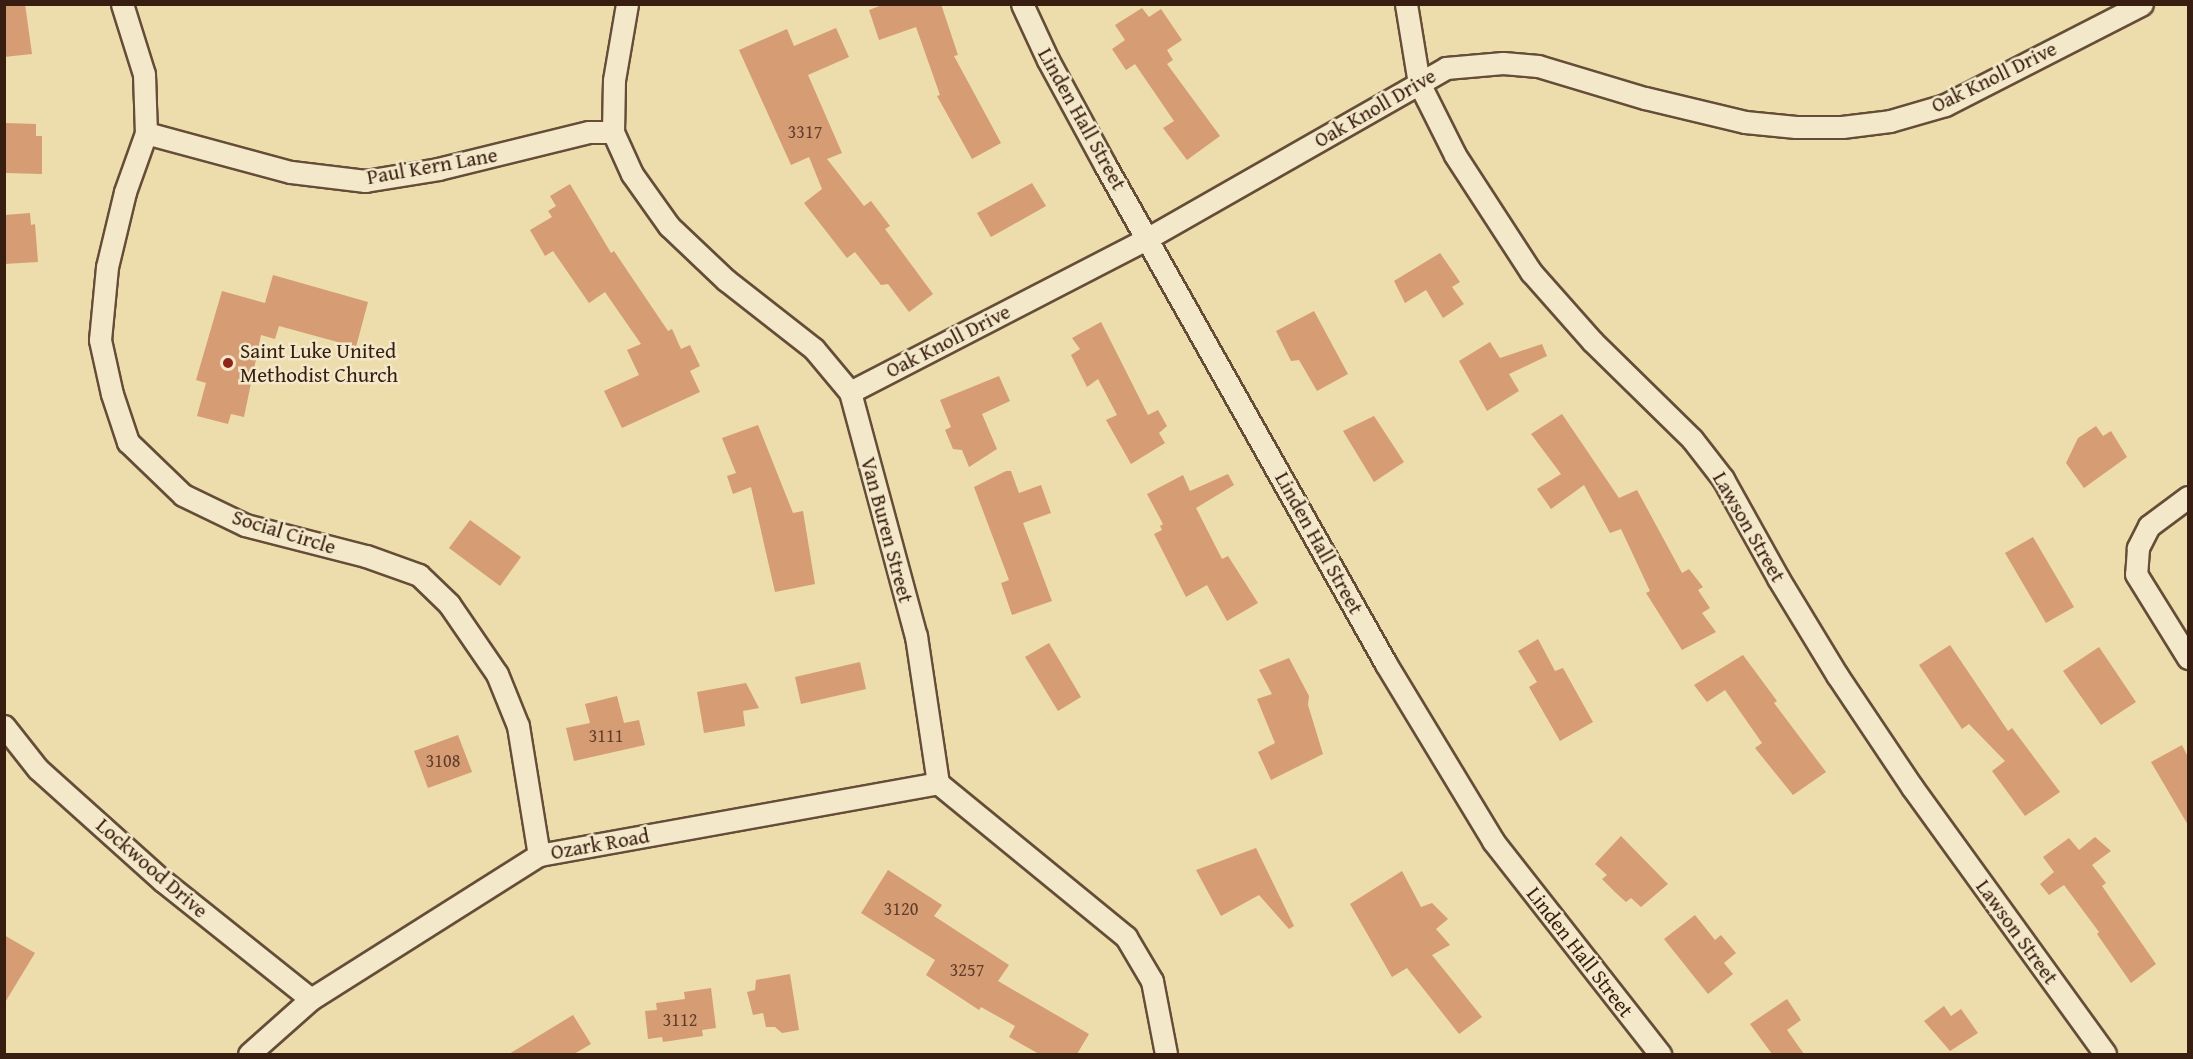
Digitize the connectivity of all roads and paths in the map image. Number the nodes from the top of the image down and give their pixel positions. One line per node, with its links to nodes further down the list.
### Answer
1 (122, 4): 8 (street, Social Circle)
2 (627, 4): 7 (street, Van Buren Street)
3 (1022, 4): 9 (street, Linden Hall Street)
4 (1406, 4): 6 (street, Lawson Street)
5 (2142, 4): 6 (street, Oak Knoll Drive)
6 (1419, 83): 9 (street, Oak Knoll Drive); 20 (street, Lawson Street)
7 (613, 132): 8 (street, Paul Kern Lane); 10 (street, Van Buren Street)
8 (146, 133): 15 (street, Social Circle)
9 (1148, 238): 10 (street, Oak Knoll Drive); 19 (street, Linden Hall Street)
10 (850, 392): 14 (street, Van Buren Street)
11 (2188, 497): 12 (street)
12 (2188, 658)
13 (4, 726): 16 (street, Lockwood Drive)
14 (938, 783): 15 (street, Ozark Road); 18 (street)
15 (539, 855): 16 (street, Ozark Road)
16 (311, 999): 17 (street, Ozark Road)
17 (249, 1054)
18 (1166, 1054)
19 (1660, 1054)
20 (2106, 1054)

